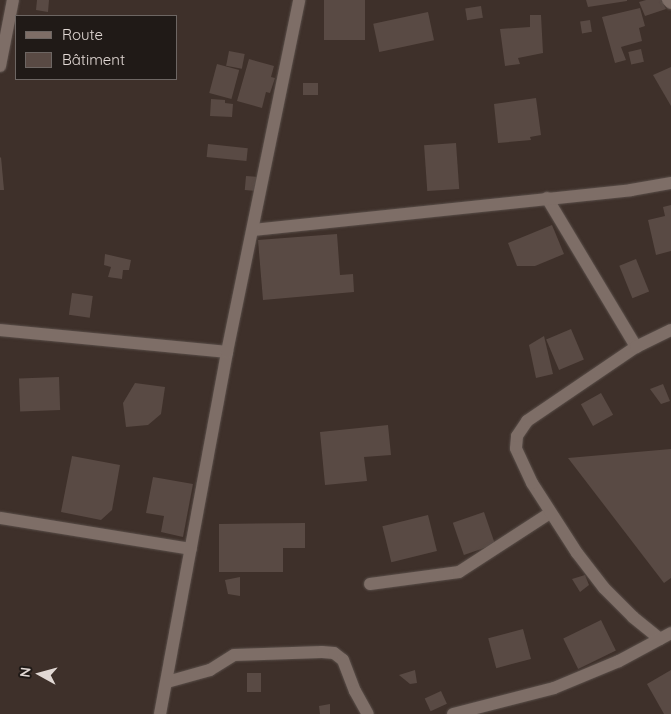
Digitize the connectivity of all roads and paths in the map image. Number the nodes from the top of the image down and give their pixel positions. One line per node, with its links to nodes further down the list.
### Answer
1 (13, 0): 5 (street)
2 (299, 0): 8 (street)
3 (668, 0): 4 (street)
4 (671, 3)
5 (0, 66)
6 (671, 183): 7 (street)
7 (547, 198): 8 (street); 11 (street)
8 (253, 230): 12 (street)
9 (0, 330): 12 (street)
10 (671, 330): 11 (street)
11 (636, 347): 13 (street)
12 (227, 352): 15 (street)
13 (550, 514): 16 (street); 17 (street)
14 (0, 518): 15 (street)
15 (191, 549): 18 (street)
16 (370, 584)
17 (665, 636): 21 (street)
18 (167, 682): 19 (street); 20 (street)
19 (160, 714)
20 (368, 714)
21 (453, 714)

